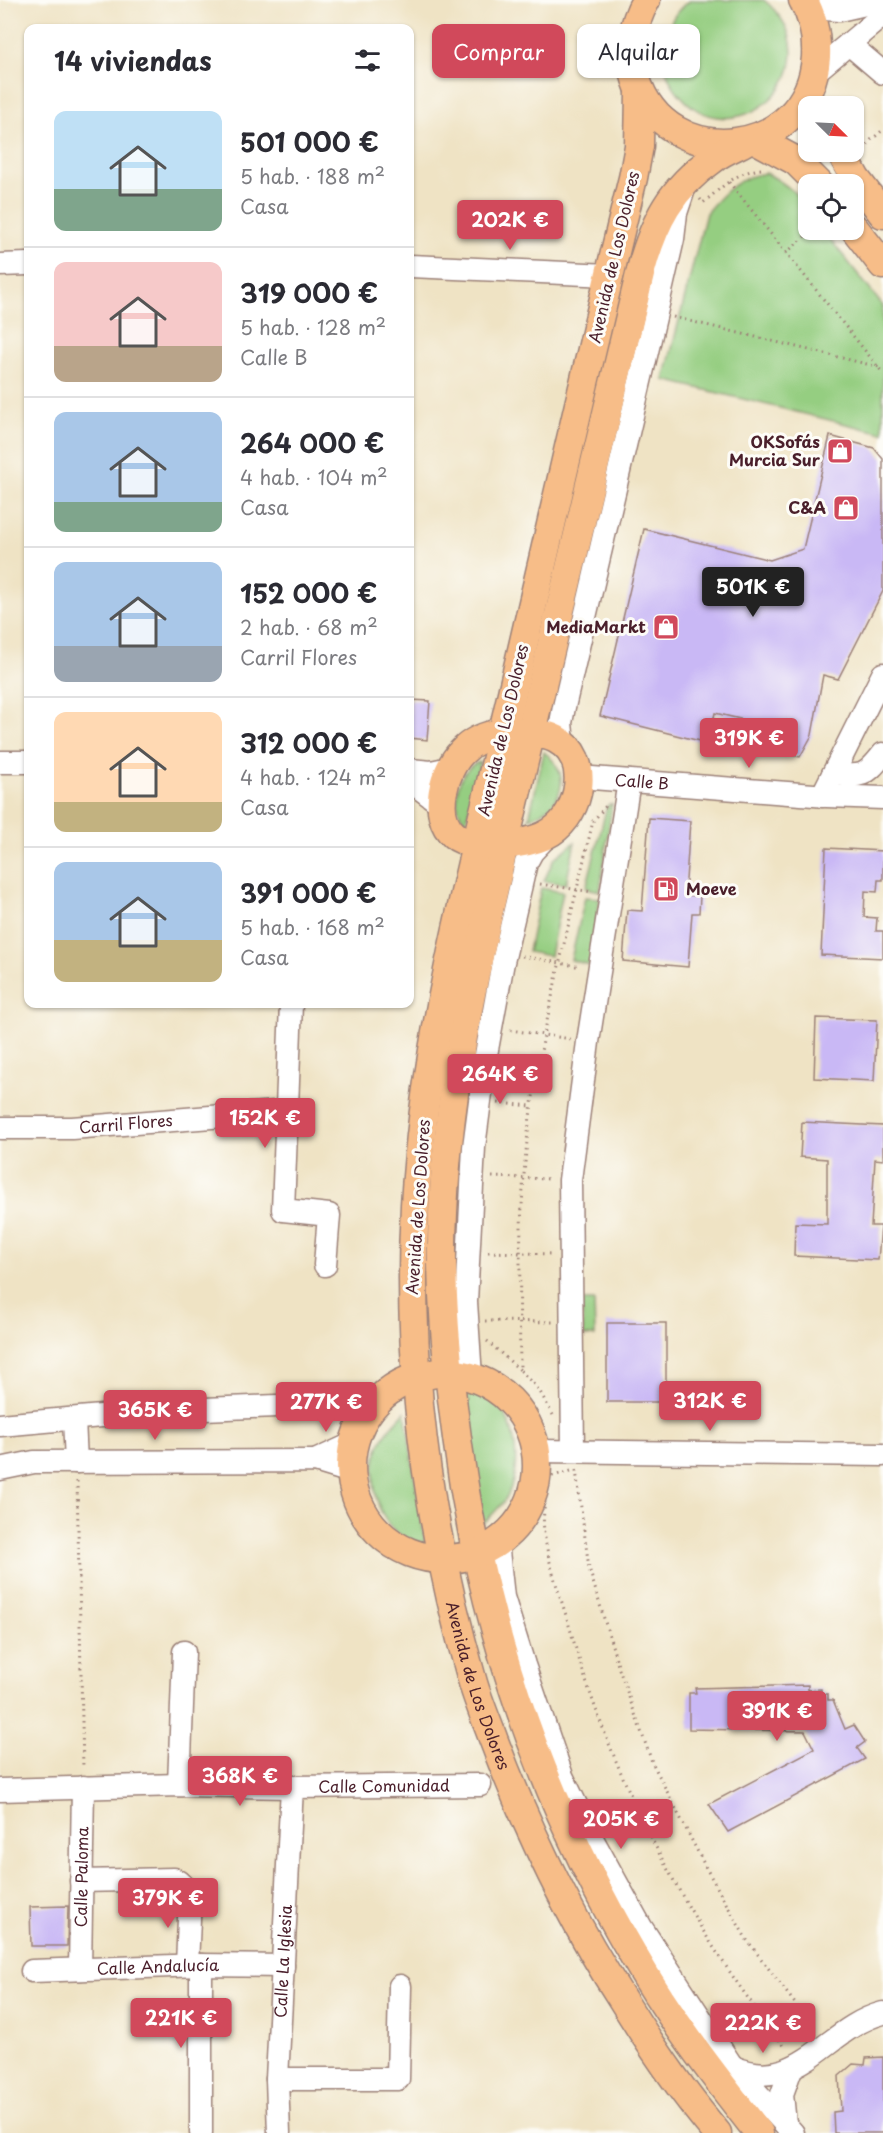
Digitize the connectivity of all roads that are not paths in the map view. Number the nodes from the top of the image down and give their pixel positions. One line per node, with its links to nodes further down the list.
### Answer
1 (646, 0): 8 (main road)
2 (883, 0): 3 (street)
3 (805, 4): 7 (main road)
4 (883, 15): 5 (street)
5 (849, 44): 6 (street); 7 (street)
6 (883, 73)
7 (815, 89): 9 (main road, Avenida de Los Dolores)
8 (640, 91): 9 (main road); 19 (main road, Avenida de Los Dolores)
9 (748, 141): 11 (main road); 12 (main road, Avenida de Los Dolores)
10 (847, 162): 13 (main road)
11 (802, 174)
12 (692, 191): 22 (main road, Avenida de Los Dolores); 23 (street)
13 (883, 214)
14 (863, 240): 17 (main road)
15 (24, 264): 16 (street)
16 (0, 265)
17 (883, 265)
18 (414, 266): 19 (street)
19 (609, 275): 21 (main road, Avenida de Los Dolores)
20 (883, 674): 29 (street)
21 (502, 733): 22 (main road); 27 (main road); 37 (main road, Avenida de Los Dolores)
22 (531, 734): 23 (main road); 38 (main road, Avenida de Los Dolores)
23 (562, 743): 30 (main road)
24 (883, 754): 29 (street)
25 (0, 762): 26 (street)
26 (24, 762)
27 (450, 768): 28 (street); 35 (main road)
28 (414, 770)
29 (833, 774): 33 (street)
30 (579, 777): 31 (street, Calle B); 36 (main road)
31 (621, 781): 33 (street, Calle B); 51 (street)
32 (414, 784): 35 (street)
33 (822, 796): 34 (street, Calle B)
34 (883, 798)
35 (442, 805): 37 (main road)
36 (552, 832): 38 (main road); 43 (street)
37 (476, 843): 38 (main road); 44 (main road, Avenida de Los Dolores)
38 (505, 843): 43 (main road, Avenida de Los Dolores)
39 (291, 1008): 40 (street)
40 (287, 1111): 41 (street, Carril Flores); 42 (street)
41 (0, 1128)
42 (325, 1265)
43 (460, 1375): 44 (main road); 49 (main road); 56 (main road, Avenida de Los Dolores)
44 (417, 1377): 48 (main road); 57 (main road, Avenida de Los Dolores)
45 (324, 1404): 46 (street)
46 (74, 1419): 47 (street); 53 (street)
47 (0, 1425)
48 (354, 1443): 52 (street); 55 (main road)
49 (536, 1450): 51 (street); 56 (main road)
50 (883, 1455): 51 (street)
51 (574, 1460)
52 (315, 1461): 53 (street); 55 (street)
53 (76, 1462): 54 (street)
54 (0, 1469)
55 (351, 1472): 57 (main road)
56 (487, 1548): 57 (main road); 72 (street); 74 (main road, Avenida de Los Dolores)
57 (442, 1559): 77 (main road, Avenida de Los Dolores)
58 (184, 1652): 59 (street)
59 (179, 1785): 61 (street, Calle Comunidad); 62 (street, Calle Comunidad)
60 (480, 1785): 62 (street, Calle Comunidad)
61 (83, 1787): 63 (street, Calle Comunidad); 64 (street, Calle Paloma)
62 (292, 1787): 66 (street, Calle La Iglesia)
63 (0, 1790)
64 (81, 1881): 65 (street); 67 (street, Calle Paloma)
65 (194, 1965): 66 (street, Calle Andalucía); 67 (street, Calle Andalucía); 75 (street)
66 (283, 1966): 73 (street, Calle La Iglesia)
67 (80, 1969): 68 (street, Calle Andalucía)
68 (32, 1971)
69 (400, 1986): 73 (street)
70 (883, 2013): 71 (street)
71 (795, 2066): 72 (street); 74 (street)
72 (733, 2067): 74 (street)
73 (277, 2079): 76 (street, Calle La Iglesia)
74 (779, 2130)
75 (201, 2133)
76 (279, 2133)
77 (717, 2133)

